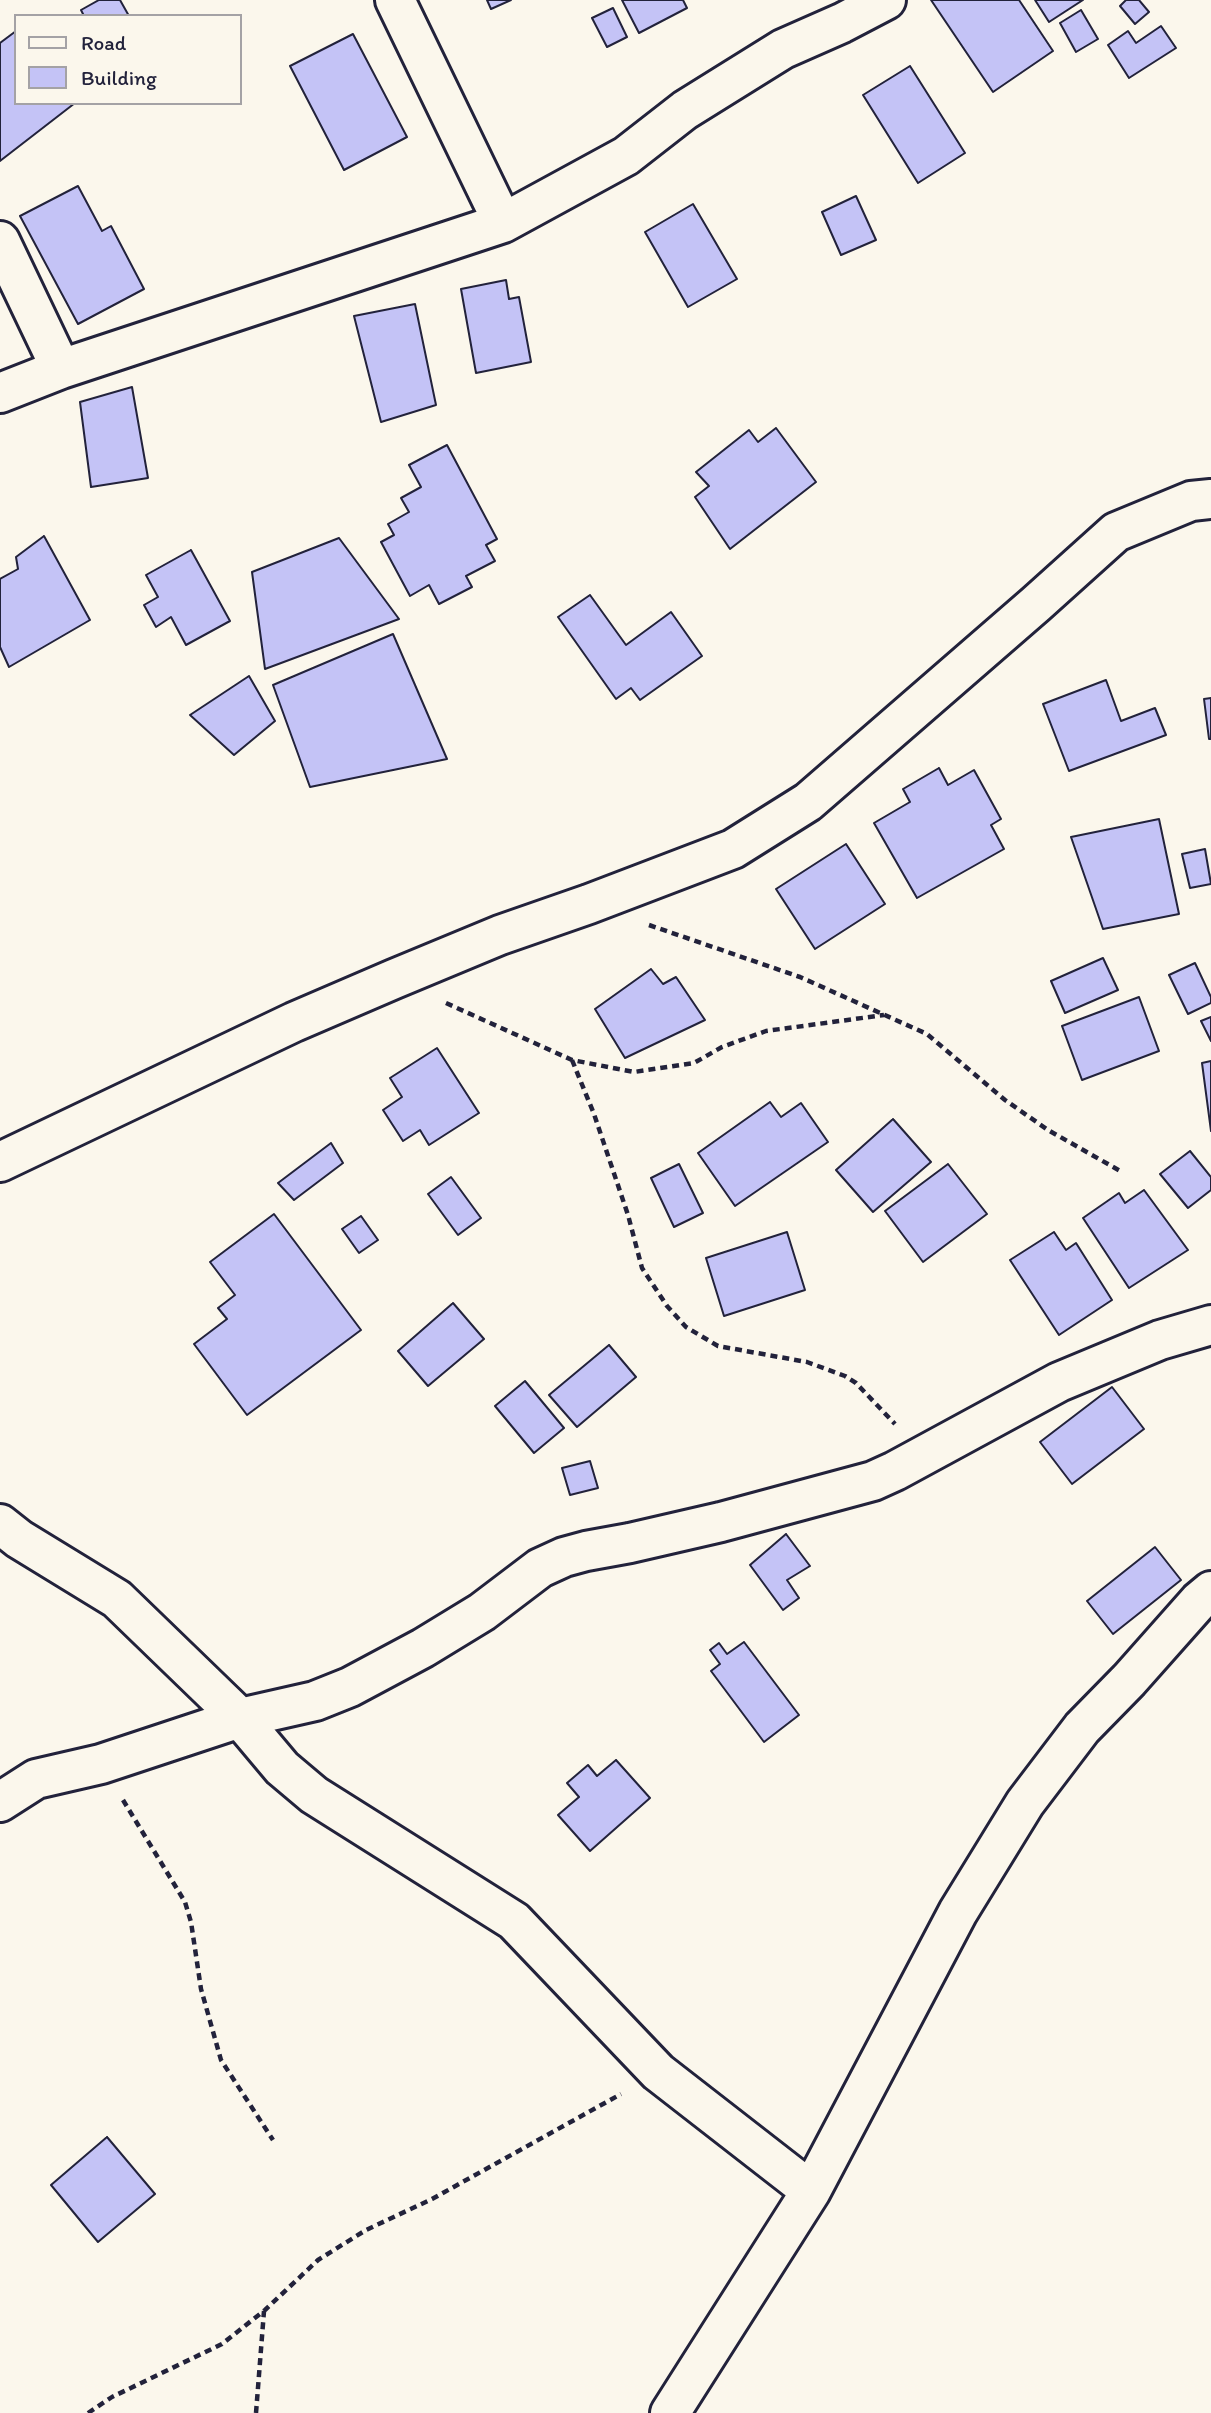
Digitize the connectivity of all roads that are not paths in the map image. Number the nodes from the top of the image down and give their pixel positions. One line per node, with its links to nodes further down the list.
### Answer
1 (395, 0): 3 (street)
2 (886, 0): 3 (street)
3 (503, 223): 5 (street)
4 (0, 241): 5 (street)
5 (61, 369): 6 (street)
6 (0, 393)
7 (1211, 499): 8 (street)
8 (0, 1162)
9 (1211, 1325): 12 (street)
10 (0, 1524): 12 (street)
11 (1211, 1591): 14 (street)
12 (240, 1718): 13 (street); 14 (street)
13 (0, 1802)
14 (811, 2191): 15 (street)
15 (670, 2413)

